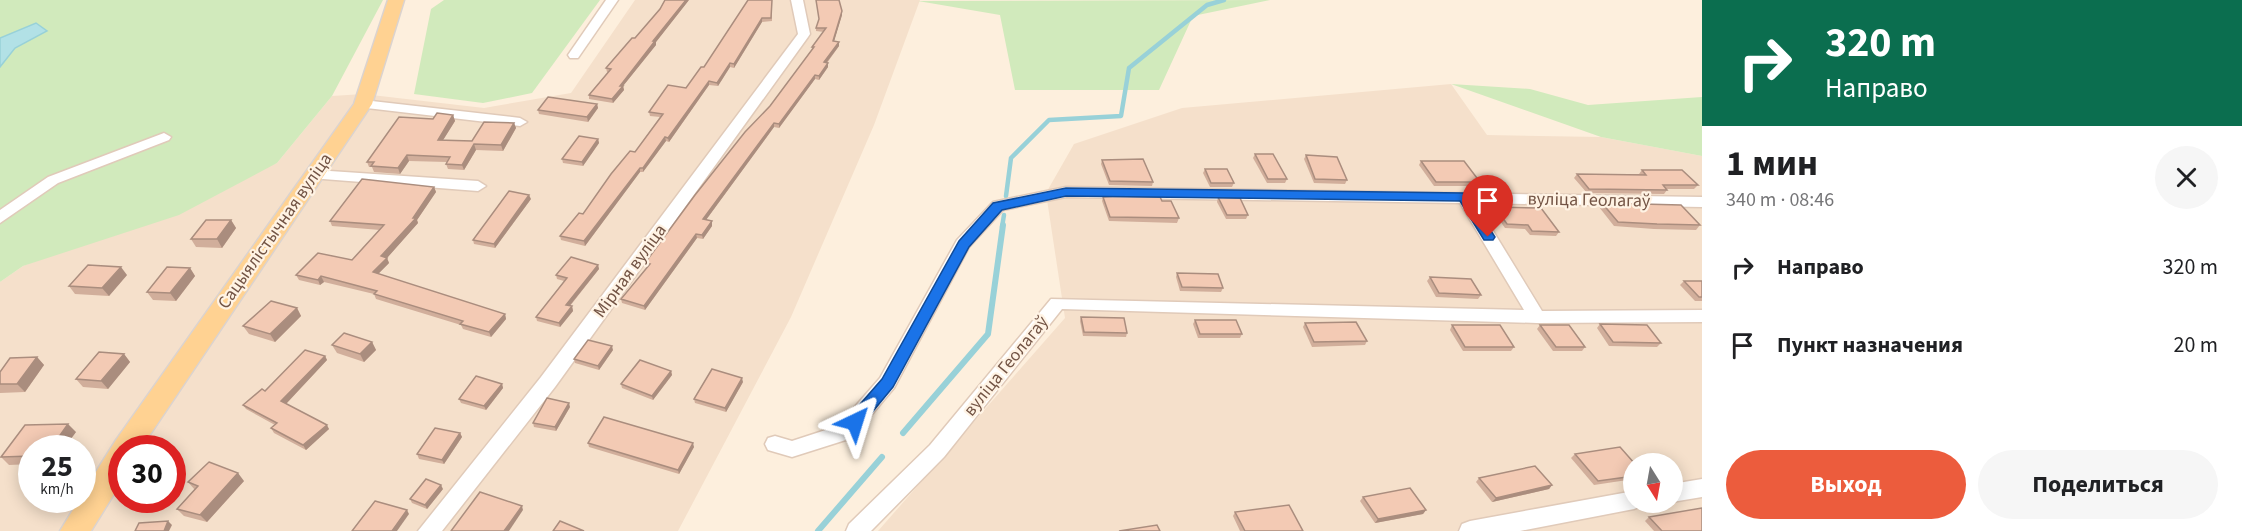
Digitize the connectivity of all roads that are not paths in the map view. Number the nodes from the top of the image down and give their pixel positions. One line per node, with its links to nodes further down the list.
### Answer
1 (396, 0): 5 (main road, Сацыялістычная вуліца)
2 (612, 0): 4 (street)
3 (797, 0): 22 (street, Мірная вуліца)
4 (574, 55)
5 (363, 104): 6 (street); 8 (main road, Сацыялістычная вуліца)
6 (520, 122)
7 (164, 137): 12 (street)
8 (315, 175): 9 (street); 15 (main road, Сацыялістычная вуліца)
9 (478, 186)
10 (1464, 197): 11 (street, вуліца Геолагаў); 14 (street); 16 (street, вуліца Геолагаў)
11 (1702, 202)
12 (0, 218)
13 (1702, 316): 14 (street, вуліца Геолагаў)
14 (1537, 317): 23 (street, вуліца Геолагаў)
15 (134, 435)
16 (775, 444)
17 (108, 478): 21 (main road)
18 (1702, 488): 19 (street)
19 (1683, 491)
20 (1623, 502): 24 (street)
21 (75, 531)
22 (429, 531)
23 (857, 531)
24 (1470, 531)

